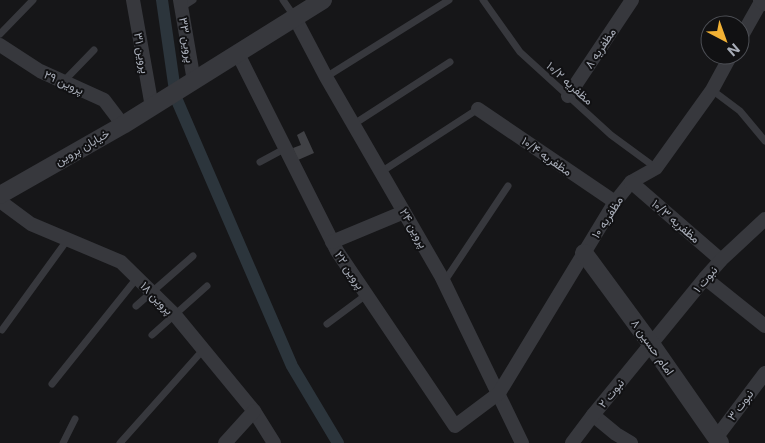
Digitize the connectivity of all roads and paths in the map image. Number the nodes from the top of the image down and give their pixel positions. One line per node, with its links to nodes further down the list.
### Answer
1 (33, 0): 12 (lane)
2 (133, 0): 23 (street, پروین ۳۱)
3 (283, 0): 10 (lane)
4 (323, 0): 10 (street)
5 (449, 0): 18 (lane)
6 (483, 0): 22 (lane, مظفریه ۱۰/۲)
7 (632, 0): 22 (street, مظفریه ۸)
8 (763, 1): 11 (street)
9 (185, 2): 20 (street, پروین ۳۳)
10 (295, 18): 15 (street); 18 (street, پروین ۲۴)
11 (750, 22)
12 (0, 34)
13 (0, 45): 19 (street, پروین ۲۹)
14 (94, 50): 19 (lane)
15 (238, 54): 20 (street); 28 (street, پروین ۲۲)
16 (450, 62): 25 (lane)
17 (726, 65): 21 (street, مظفریه ۱۰)
18 (326, 77): 25 (street, پروین ۲۴)
19 (64, 81): 26 (street, پروین ۲۹)
20 (188, 85): 23 (street, خیابان پروین)
21 (712, 90): 27 (lane); 30 (street, مظفریه ۱۰)
22 (568, 96): 30 (lane, مظفریه ۱۰/۲)
23 (158, 103): 26 (street, خیابان پروین)
24 (478, 109): 31 (lane); 36 (street, مظفریه ۱۰/۴)
25 (354, 124): 31 (street, پروین ۲۴)
26 (123, 125): 34 (street, خیابان پروین)
27 (765, 141)
28 (286, 148): 29 (lane); 40 (street, پروین ۲۲)
29 (260, 162)
30 (656, 168): 32 (street, مظفریه ۱۰)
31 (381, 172): 37 (street, پروین ۲۴)
32 (631, 182): 36 (street, مظفریه ۱۰); 43 (street, مظفریه ۱۰/۳)
33 (508, 186): 46 (lane)
34 (0, 195)
35 (0, 202): 39 (street, پروین ۱۸)
36 (615, 202): 41 (street, مظفریه ۱۰)
37 (404, 212): 40 (street); 46 (street, پروین ۲۴)
38 (765, 219): 43 (street, نبوت ۱)
39 (68, 238): 44 (street, پروین ۱۸); 54 (lane)
40 (332, 242): 49 (street, پروین ۲۲)
41 (584, 253): 56 (street, امام حسین ۸); 60 (street, مظفریه ۱۰)
42 (193, 256): 48 (lane)
43 (721, 260): 45 (street, نبوت ۱)
44 (137, 278): 48 (street, پروین ۱۸); 59 (lane)
45 (705, 278): 53 (street); 56 (street, نبوت ۱)
46 (444, 282): 60 (street, پروین ۲۴)
47 (207, 286): 51 (lane)
48 (152, 292): 50 (lane); 51 (street, پروین ۱۸)
49 (366, 295): 52 (lane); 60 (street, پروین ۲۲)
50 (136, 306)
51 (175, 315): 55 (lane); 57 (street, پروین ۱۸)
52 (327, 324)
53 (765, 326)
54 (2, 330)
55 (152, 336)
56 (651, 344): 62 (street, نبوت ۲); 64 (street, امام حسین ۸)
57 (204, 350): 61 (street, پروین ۱۸); 66 (lane)
58 (765, 373): 64 (street, نبوت ۳)
59 (52, 384)
60 (499, 393): 69 (street, پروین ۲۴)
61 (254, 411): 67 (street); 68 (street, پروین ۱۸)
62 (593, 415): 70 (street, نبوت ۲); 71 (street)
63 (74, 419): 65 (lane)
64 (718, 440)
65 (62, 443)
66 (120, 443)
67 (225, 443)
68 (274, 443)
69 (522, 443)
70 (572, 443)
71 (631, 443)

